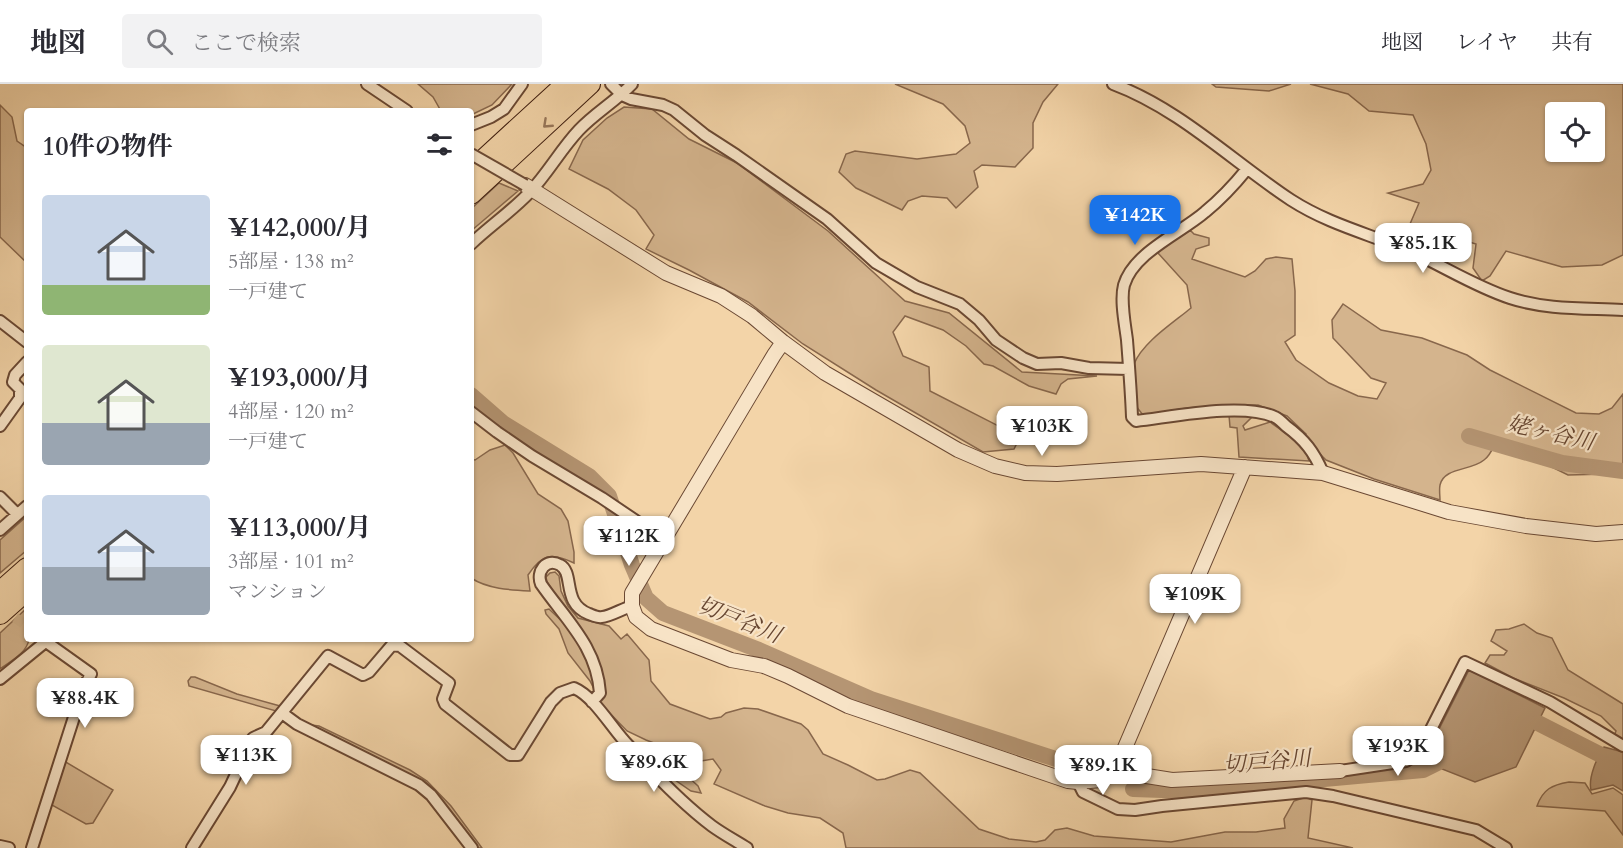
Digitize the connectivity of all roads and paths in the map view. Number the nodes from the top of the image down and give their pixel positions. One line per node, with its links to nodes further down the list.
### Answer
1 (367, 84): 8 (street)
2 (522, 84): 9 (street)
3 (566, 84): 11 (highway)
4 (590, 84): 14 (highway, one-way to 14)
5 (632, 84): 7 (street)
6 (1113, 84): 12 (street)
7 (617, 90): 13 (street); 21 (street)
8 (403, 108)
9 (474, 124)
10 (474, 156): 13 (street, bridge)
11 (474, 168)
12 (1247, 169): 16 (street); 21 (street)
13 (529, 187): 15 (street); 19 (street)
14 (474, 191)
15 (474, 241)
16 (1623, 310)
17 (0, 321): 18 (street)
18 (24, 340)
19 (783, 342): 24 (street); 31 (street)
20 (24, 365): 23 (street)
21 (1130, 369): 25 (street)
22 (474, 414): 31 (street)
23 (0, 426)
24 (1245, 467): 25 (street); 43 (street)
25 (1323, 473): 30 (street)
26 (0, 496): 28 (street)
27 (24, 508): 28 (street)
28 (16, 514): 29 (street)
29 (0, 530)
30 (1623, 532)
31 (665, 538): 35 (street)
32 (24, 571): 33 (highway)
33 (0, 592)
34 (24, 594): 36 (highway)
35 (632, 606): 40 (street); 45 (street)
36 (0, 614)
37 (44, 642): 39 (street)
38 (49, 642): 48 (street)
39 (0, 679)
40 (592, 702): 41 (street); 51 (street)
41 (282, 713): 49 (street); 50 (street)
42 (1623, 746): 44 (street)
43 (1115, 771): 44 (street); 45 (street)
44 (1340, 771)
45 (1078, 782): 52 (street)
46 (0, 846): 47 (street)
47 (9, 848)
48 (32, 848)
49 (192, 848)
50 (472, 848)
51 (747, 848)
52 (1506, 848)

